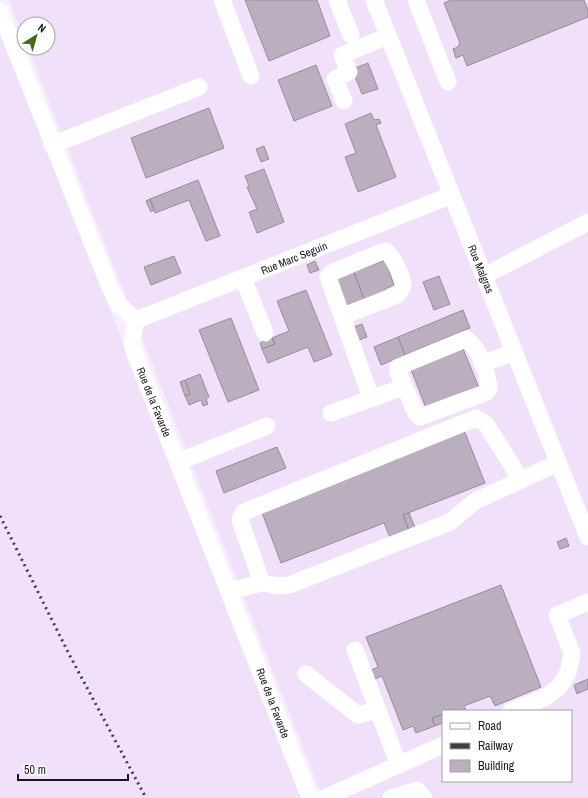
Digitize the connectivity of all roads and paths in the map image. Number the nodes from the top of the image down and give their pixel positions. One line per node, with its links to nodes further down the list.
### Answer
1 (222, 0): 8 (street)
2 (337, 0): 6 (street)
3 (375, 0): 7 (street, Rue Malgras)
4 (416, 0): 9 (street)
5 (0, 12): 12 (street)
6 (351, 35)
7 (388, 36): 11 (street); 13 (street, Rue Malgras)
8 (251, 76)
9 (448, 82)
10 (200, 87): 12 (street)
11 (344, 101)
12 (52, 145): 18 (street)
13 (452, 196): 15 (street, Rue Malgras); 16 (street, Rue Marc Seguin)
14 (588, 222): 15 (street)
15 (484, 276): 20 (street, Rue Malgras)
16 (243, 278): 18 (street, Rue Marc Seguin); 19 (street)
17 (343, 316): 17 (street); 23 (street)
18 (136, 320): 26 (street, Rue de la Favarde)
19 (265, 333)
20 (514, 352): 21 (street); 27 (street, Rue Malgras)
21 (482, 364): 22 (street); 22 (street)
22 (404, 387): 23 (street)
23 (372, 398): 24 (street)
24 (331, 413)
25 (267, 426): 26 (street)
26 (178, 462): 31 (street, Rue de la Favarde)
27 (558, 463): 28 (street); 29 (street, Rue Malgras)
28 (521, 480): 30 (street); 30 (street)
29 (588, 537)
30 (262, 584): 31 (street)
31 (229, 591): 39 (street, Rue de la Favarde)
32 (588, 602): 36 (street)
33 (355, 650): 35 (street)
34 (306, 674): 35 (street)
35 (378, 710): 38 (street)
36 (514, 710)
37 (442, 745): 38 (street)
38 (399, 765): 40 (street)
39 (310, 798)
40 (324, 798)
41 (391, 798): 42 (street)
42 (424, 798)

